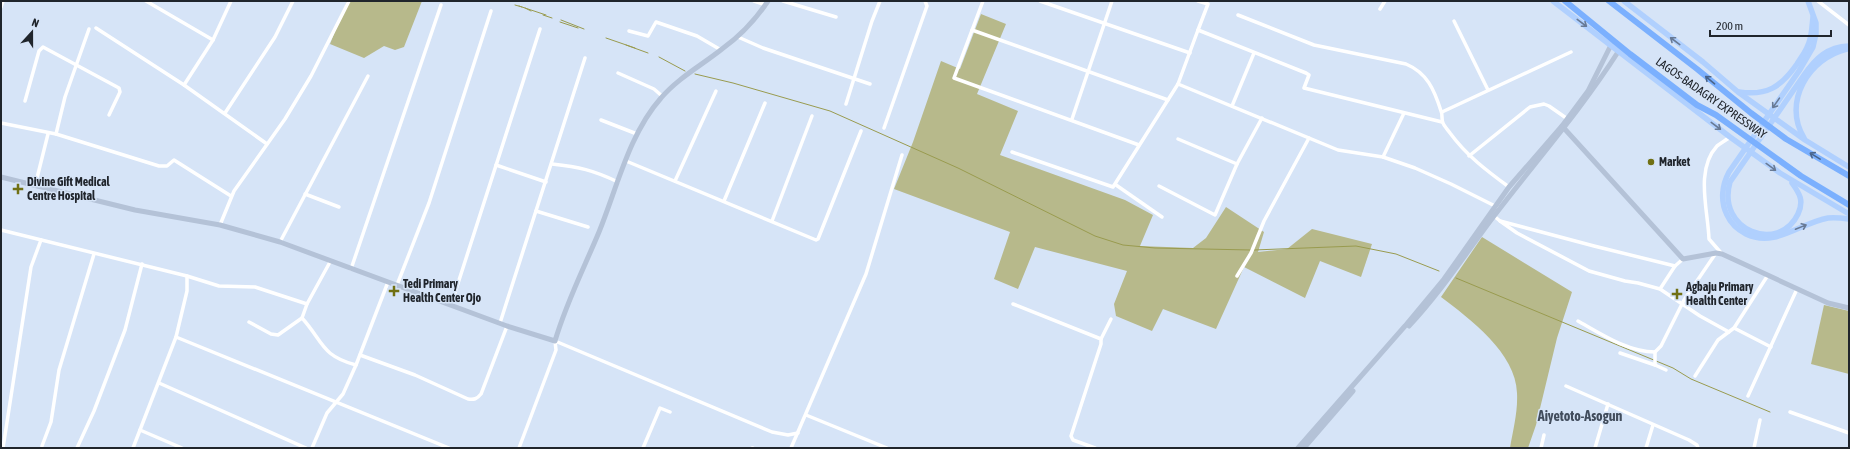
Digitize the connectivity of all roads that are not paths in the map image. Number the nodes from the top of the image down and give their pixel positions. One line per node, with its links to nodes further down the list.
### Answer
1 (3, 1): 24 (street)
2 (146, 1): 40 (street)
3 (231, 1): 40 (street)
4 (293, 1): 67 (street)
5 (349, 1): 87 (street)
6 (754, 1): 22 (street)
7 (783, 1): 29 (street)
8 (880, 1): 53 (street)
9 (925, 1): 78 (street)
10 (983, 1): 36 (street)
11 (1040, 1): 31 (street)
12 (1112, 1): 31 (street)
13 (1198, 1): 21 (street)
14 (1385, 1): 25 (street)
15 (1553, 1): 41 (main road, LAGOS-BADAGRY EXPRESSWAY, one-way to 41)
16 (1565, 1): 113 (highway, LAGOS-BADAGRY EXPRESSWAY)
17 (1609, 1): 99 (highway, LAGOS-BADAGRY EXPRESSWAY, one-way to 17)
18 (1624, 1): 59 (main road, LAGOS-BADAGRY EXPRESSWAY, one-way to 18)
19 (1808, 1): 27 (main road)
20 (1818, 1): 32 (street)
21 (1208, 2): 37 (street)
22 (767, 3): 39 (street)
23 (441, 5): 134 (street)
24 (1, 7)
25 (1380, 9)
26 (491, 11): 139 (street)
27 (1814, 13): 59 (main road); 120 (main road, one-way to 120)
28 (1238, 15): 66 (street)
29 (836, 18)
30 (1454, 21): 57 (street)
31 (1104, 24): 46 (street); 50 (street)
32 (1849, 26)
33 (96, 28): 56 (street)
34 (89, 29): 49 (street)
35 (540, 29): 97 (street)
36 (972, 30): 50 (street); 72 (street)
37 (1198, 30): 46 (street); 47 (street)
38 (629, 31): 43 (street)
39 (738, 37): 43 (street); 53 (street)
40 (213, 40): 56 (street)
41 (1611, 45): 45 (main road, LAGOS-BADAGRY EXPRESSWAY); 74 (street)
42 (1849, 47): 86 (main road); 101 (main road)
43 (722, 50): 60 (street)
44 (1571, 52): 57 (street)
45 (1618, 52): 74 (street); 83 (main road, LAGOS-BADAGRY EXPRESSWAY, one-way to 83)
46 (1190, 53): 55 (street)
47 (1254, 53): 65 (street); 69 (street)
48 (585, 58): 95 (street)
49 (76, 66): 62 (street); 68 (street); 81 (street)
50 (1089, 72): 61 (street); 72 (street)
51 (618, 73): 60 (street)
52 (368, 76): 110 (street)
53 (854, 78): 54 (street); 64 (street)
54 (870, 84)
55 (1178, 84): 61 (street); 65 (street)
56 (184, 85): 67 (street)
57 (1488, 90): 66 (street)
58 (716, 91): 102 (street)
59 (1738, 92): 86 (main road, LAGOS-BADAGRY EXPRESSWAY)
60 (662, 96): 82 (street)
61 (1168, 100): 88 (street)
62 (25, 101)
63 (766, 103): 112 (street)
64 (846, 104)
65 (1232, 106): 71 (street)
66 (1442, 112): 75 (street)
67 (225, 113): 87 (street)
68 (109, 114)
69 (1404, 114): 75 (street); 93 (street)
70 (812, 116): 121 (street)
71 (1262, 118): 84 (street); 96 (street)
72 (1072, 119): 88 (street)
73 (601, 120): 82 (street)
74 (1568, 120): 77 (street); 92 (street)
75 (1442, 122): 92 (street)
76 (1, 123): 80 (street)
77 (1563, 127): 89 (street); 130 (street)
78 (884, 128)
79 (860, 131): 121 (street)
80 (48, 134): 81 (street); 107 (street)
81 (56, 134): 111 (street)
82 (637, 134): 94 (street)
83 (1730, 137): 101 (main road, LAGOS-BADAGRY EXPRESSWAY, one-way to 101); 128 (street)
84 (1309, 138): 93 (street); 137 (street)
85 (1178, 139): 96 (street)
86 (1805, 140): 98 (main road, LAGOS-BADAGRY EXPRESSWAY)
87 (267, 144): 111 (street)
88 (1139, 145): 105 (street)
89 (1544, 150): 106 (street); 109 (street)
90 (1012, 152): 105 (street)
91 (902, 155): 173 (street)
92 (1469, 156): 106 (street)
93 (1383, 157): 115 (street)
94 (626, 161): 102 (street); 104 (street)
95 (552, 164): 103 (street); 104 (street)
96 (1237, 164): 108 (street)
97 (496, 165): 103 (street); 144 (street)
98 (1849, 167)
99 (1849, 176)
100 (1, 177): 107 (street)
101 (1790, 180): 117 (main road, LAGOS-BADAGRY EXPRESSWAY)
102 (675, 181): 112 (street)
103 (546, 182): 116 (street)
104 (618, 182): 157 (street)
105 (1116, 184): 119 (street)
106 (1511, 185): 109 (street); 115 (street)
107 (35, 186): 123 (street)
108 (1159, 186)
109 (1517, 188): 115 (street)
110 (305, 194): 114 (street); 127 (street)
111 (231, 196): 123 (street)
112 (724, 201): 121 (street)
113 (1849, 205)
114 (339, 207)
115 (1498, 207): 118 (street); 193 (street)
116 (536, 211): 124 (street); 151 (street)
117 (1849, 214)
118 (1494, 216): 122 (street); 194 (street)
119 (1162, 217)
120 (1849, 219)
121 (772, 221)
122 (1500, 221): 133 (street); 140 (street)
123 (220, 225): 127 (street)
124 (588, 227)
125 (1, 230): 126 (street)
126 (41, 240): 129 (street); 181 (street)
127 (280, 242): 131 (street)
128 (1719, 253): 130 (street); 135 (street); 145 (street)
129 (94, 254): 132 (street); 180 (street)
130 (1683, 259): 133 (street)
131 (330, 262): 134 (street); 142 (street)
132 (142, 264): 136 (street); 182 (street)
133 (1675, 266): 140 (street)
134 (351, 269): 138 (street)
135 (1768, 275): 141 (street); 153 (street)
136 (187, 276): 142 (street); 155 (street)
137 (1237, 276)
138 (388, 282): 139 (street); 161 (street)
139 (397, 285): 144 (street)
140 (1660, 289): 145 (street)
141 (1797, 289): 146 (street); 158 (street)
142 (307, 304): 147 (street)
143 (1013, 304): 156 (street)
144 (451, 305): 151 (street)
145 (1683, 305): 154 (street); 159 (street)
146 (1849, 308)
147 (302, 318): 150 (street); 163 (street)
148 (1111, 319): 156 (street)
149 (1578, 321): 159 (street)
150 (249, 322)
151 (500, 323): 152 (street)
152 (507, 326): 157 (street); 161 (street)
153 (1734, 328): 154 (street); 158 (street)
154 (1729, 332): 165 (street)
155 (176, 337): 166 (street); 169 (street)
156 (1101, 339): 192 (street)
157 (555, 341): 177 (street); 188 (street)
158 (1771, 347): 168 (street)
159 (1655, 352): 162 (street)
160 (1620, 353): 162 (street)
161 (360, 356): 163 (street)
162 (1655, 364): 164 (street)
163 (356, 365): 169 (street)
164 (1666, 370)
165 (1695, 376)
166 (159, 383): 176 (street); 185 (street)
167 (1566, 386): 170 (street)
168 (1748, 396)
169 (336, 402): 186 (street); 187 (street)
170 (1608, 404): 175 (street); 196 (street)
171 (670, 412): 189 (street)
172 (1790, 412): 178 (street)
173 (806, 415): 177 (street); 191 (street)
174 (1760, 420): 199 (street)
175 (1652, 425): 197 (street); 198 (street)
176 (140, 430): 183 (street); 184 (street)
177 (798, 433): 190 (street)
178 (1849, 433)
179 (1544, 435): 195 (street)
180 (42, 446)
181 (3, 448)
182 (77, 448)
183 (133, 448)
184 (182, 448)
185 (306, 448)
186 (312, 448)
187 (449, 448)
188 (519, 448)
189 (642, 448)
190 (791, 448)
191 (887, 448)
192 (1095, 448)
193 (1298, 448)
194 (1304, 448)
195 (1540, 448)
196 (1594, 448)
197 (1646, 448)
198 (1698, 448)
199 (1754, 448)

